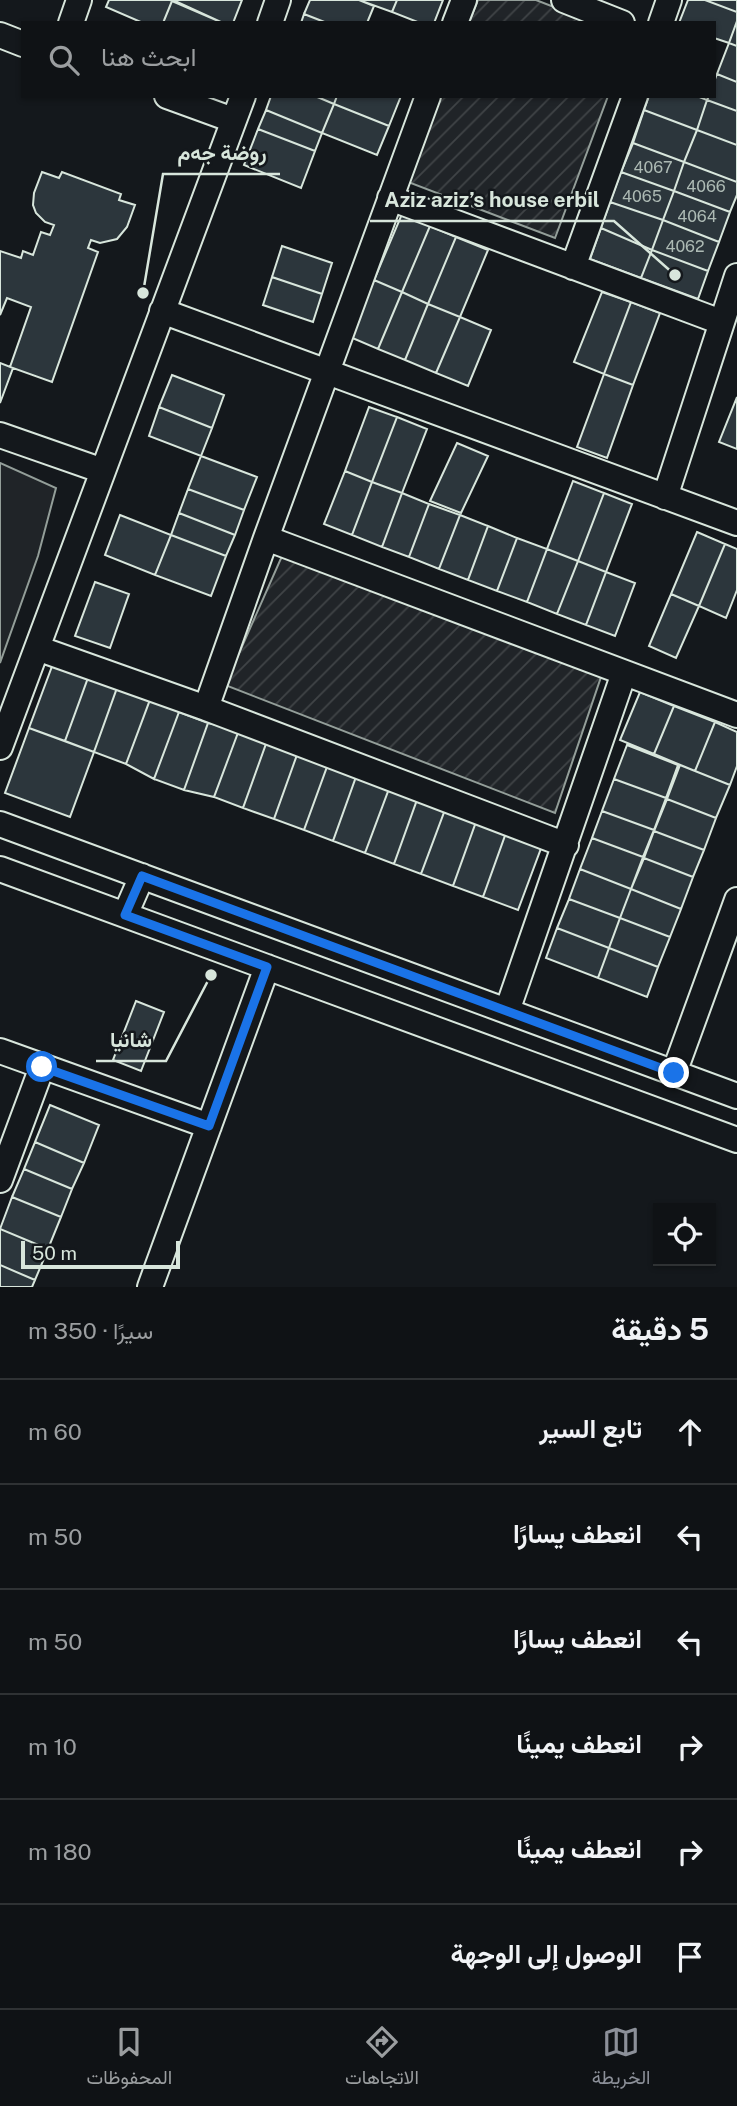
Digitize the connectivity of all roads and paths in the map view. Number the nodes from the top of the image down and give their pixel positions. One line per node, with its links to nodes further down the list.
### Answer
1 (79, 0): 6 (street)
2 (278, 0): 7 (street)
3 (464, 0): 8 (street)
4 (564, 0): 9 (street)
5 (668, 0): 10 (street)
6 (72, 21)
7 (271, 21)
8 (456, 21)
9 (617, 21)
10 (662, 21)
11 (0, 35): 12 (street)
12 (21, 43)
13 (172, 98): 17 (street)
14 (242, 98): 17 (street)
15 (427, 98): 18 (street)
16 (634, 98): 19 (street)
17 (233, 120): 21 (street)
18 (390, 198): 19 (street); 23 (street)
19 (573, 267): 22 (street)
20 (737, 276): 22 (street)
21 (162, 312): 23 (street); 25 (street)
22 (721, 322): 26 (street)
23 (327, 372): 26 (street); 28 (street)
24 (0, 435): 25 (street)
25 (103, 471): 29 (street)
26 (664, 497): 27 (street)
27 (737, 523)
28 (266, 538): 30 (street); 31 (street)
29 (37, 648): 31 (street); 33 (street)
30 (624, 673): 32 (street); 35 (street)
31 (206, 708): 35 (street)
32 (737, 715)
33 (0, 747)
34 (0, 824): 37 (street)
35 (566, 845): 41 (street)
36 (0, 869): 39 (street)
37 (142, 876): 39 (street); 41 (street)
38 (735, 909): 44 (street)
39 (125, 915): 40 (street)
40 (267, 967): 46 (street); 47 (street)
41 (507, 1011): 44 (street)
42 (0, 1051): 43 (street)
43 (42, 1067): 46 (street); 48 (street)
44 (674, 1073): 45 (street)
45 (737, 1096)
46 (209, 1126): 49 (street)
47 (737, 1140)
48 (0, 1180)
49 (150, 1287)

